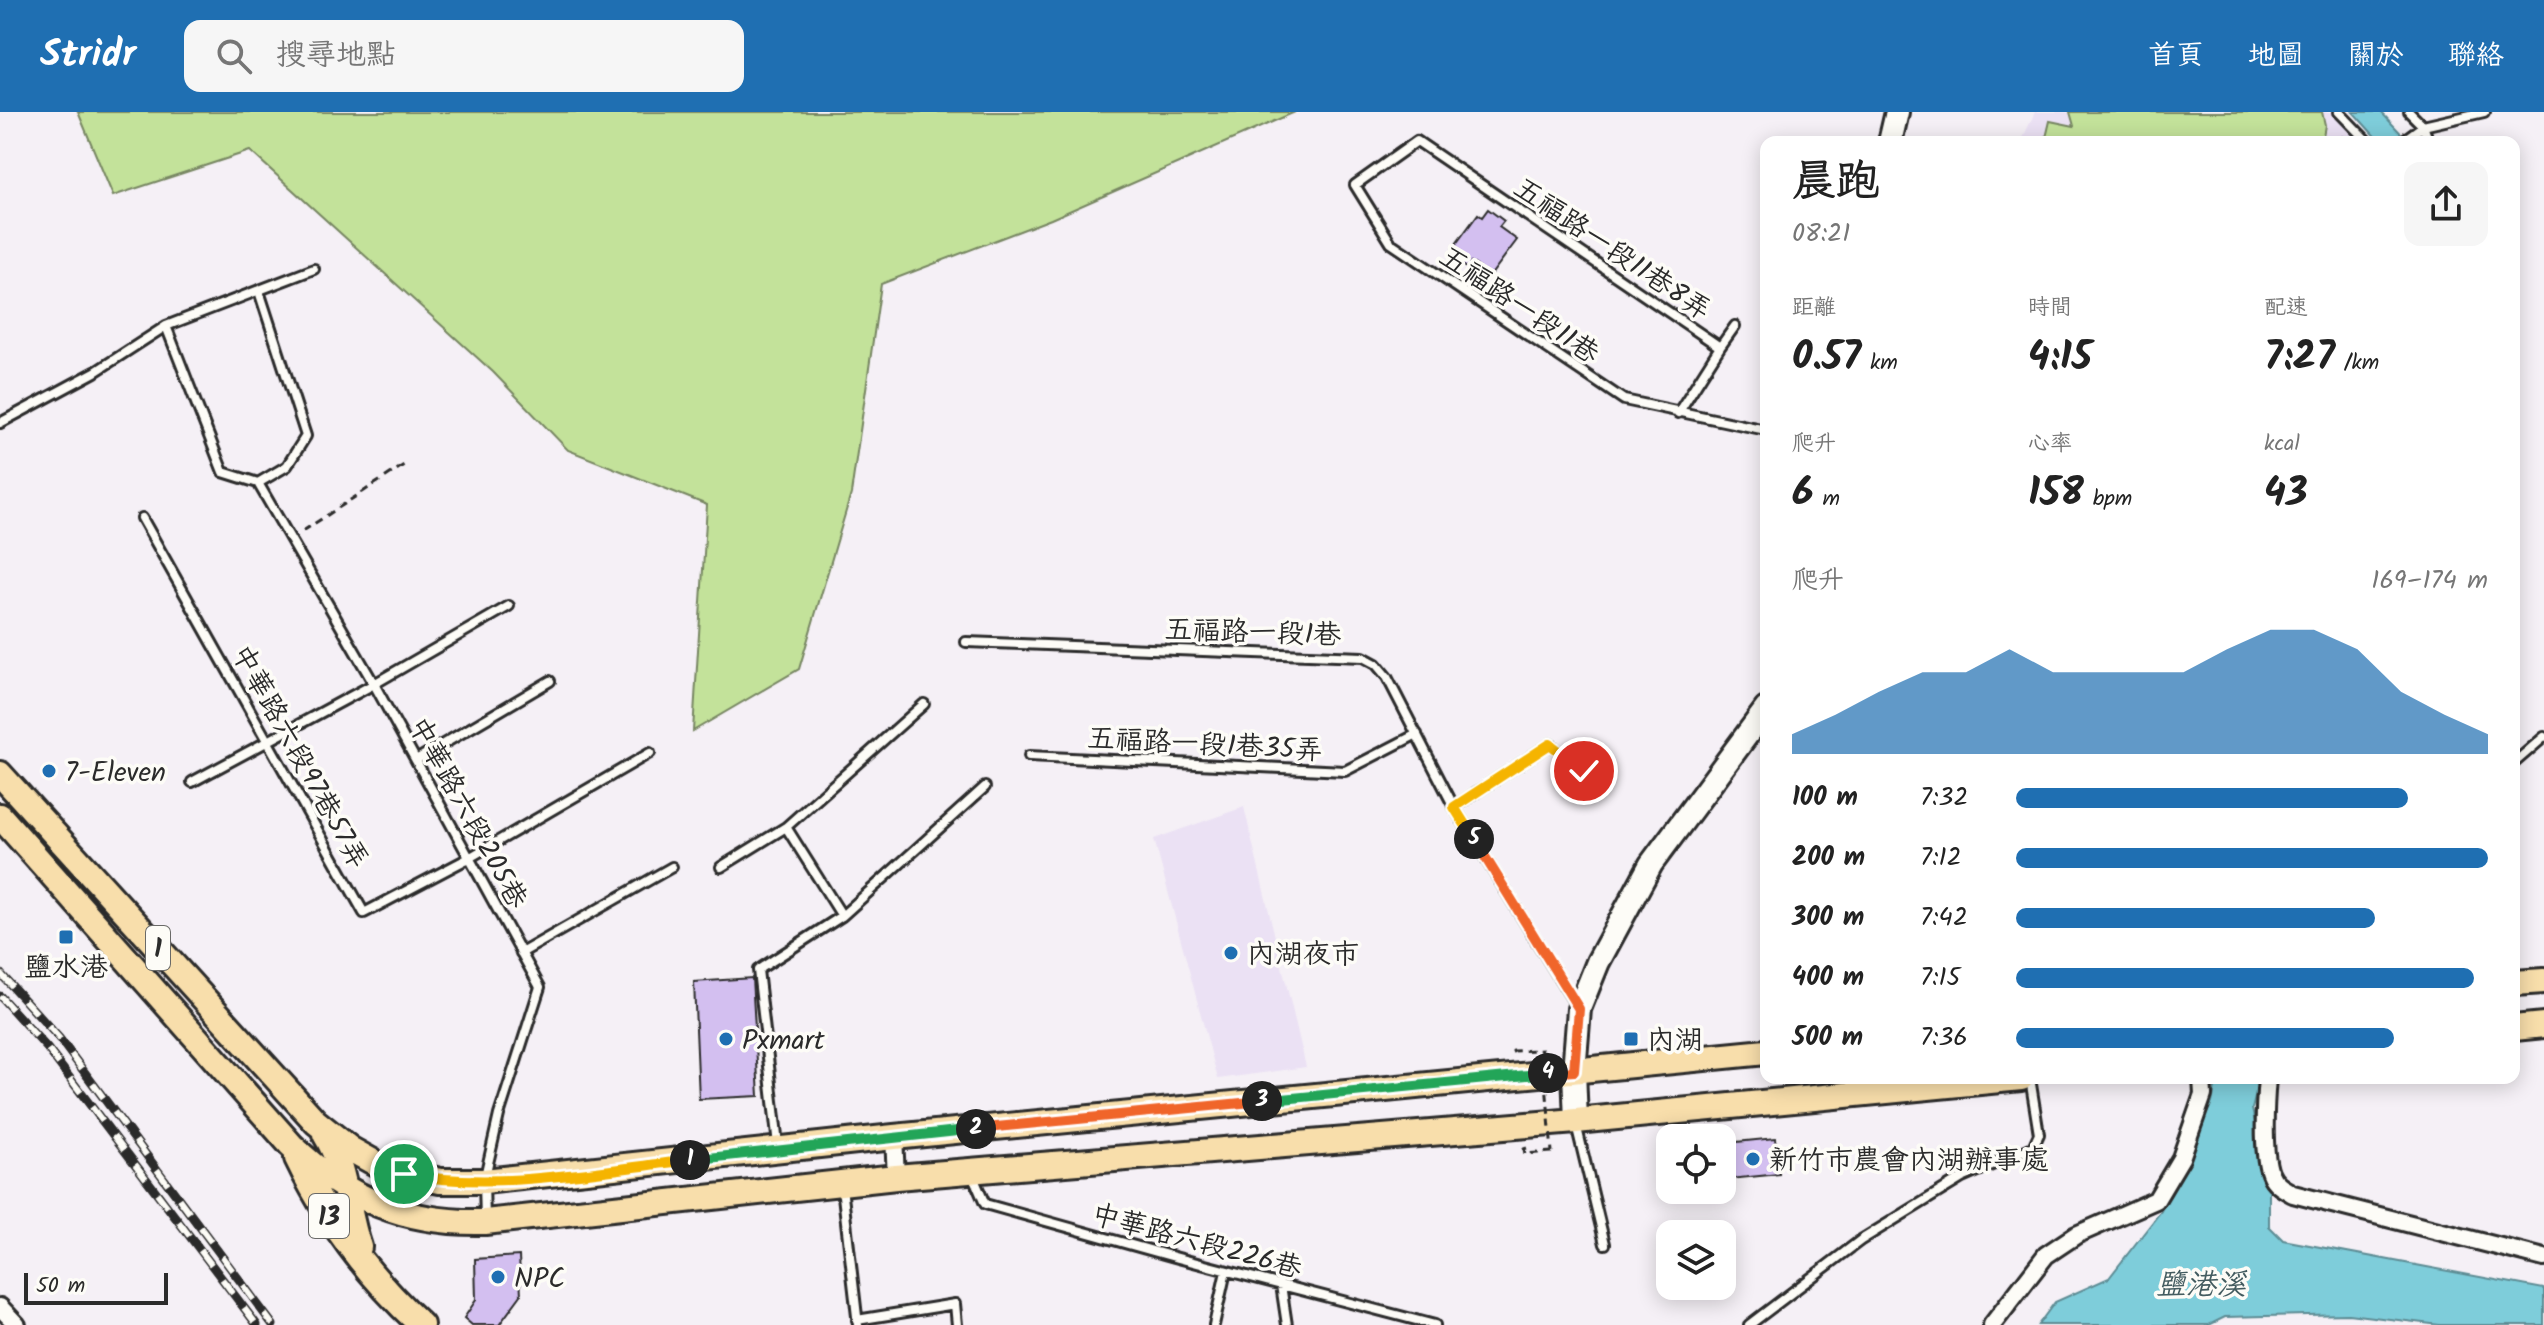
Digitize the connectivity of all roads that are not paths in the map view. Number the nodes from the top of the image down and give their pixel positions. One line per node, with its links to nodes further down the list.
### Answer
1 (1897, 112): 6 (main road)
2 (2339, 112): 7 (lane)
3 (2409, 112): 5 (lane)
4 (2484, 112): 5 (lane)
5 (2423, 126): 8 (lane); 9 (lane)
6 (1891, 136)
7 (2362, 136)
8 (2409, 136)
9 (2427, 136)
10 (1417, 141): 15 (lane, 五福路一段11巷8弄); 16 (lane, 五福路一段11巷)
11 (314, 269): 12 (lane)
12 (259, 291): 13 (lane); 19 (lane)
13 (166, 326): 17 (lane); 19 (lane)
14 (1735, 326): 15 (lane)
15 (1720, 347): 16 (lane, 五福路一段11巷8弄)
16 (1678, 413): 18 (lane, 五福路一段11巷)
17 (0, 423)
18 (1760, 429)
19 (258, 483): 24 (lane, 中華路六段205巷)
20 (142, 518): 29 (lane, 中華路六段97巷57弄)
21 (509, 606): 24 (lane)
22 (966, 642): 27 (lane, 五福路一段1巷)
23 (550, 681): 33 (lane)
24 (374, 684): 29 (lane); 33 (lane, 中華路六段205巷)
25 (924, 704): 40 (lane)
26 (1760, 717): 48 (main road)
27 (1417, 734): 31 (lane, 五福路一段1巷35弄); 38 (lane, 五福路一段1巷)
28 (2544, 737): 32 (lane)
29 (268, 743): 36 (lane); 41 (lane, 中華路六段97巷57弄)
30 (650, 753): 41 (lane)
31 (1029, 756)
32 (2520, 758)
33 (416, 760): 41 (lane, 中華路六段205巷)
34 (1584, 771): 38 (lane)
35 (0, 774): 58 (main road, 1)
36 (192, 782)
37 (985, 787): 44 (lane)
38 (1454, 807): 48 (lane, 五福路一段1巷)
39 (0, 816): 60 (main road, 1)
40 (786, 827): 43 (lane); 44 (lane)
41 (469, 858): 45 (lane, 中華路六段205巷)
42 (672, 867): 45 (lane)
43 (721, 867)
44 (842, 916): 61 (lane)
45 (521, 953): 64 (lane, 中華路六段205巷)
46 (2544, 981): 47 (main road)
47 (2520, 983)
48 (1579, 1009): 52 (main road)
49 (2544, 1025): 50 (main road)
50 (2520, 1027)
51 (1760, 1053): 52 (main road, 1)
52 (1574, 1071): 57 (main road); 59 (main road, 1)
53 (1959, 1084): 57 (main road, 1)
54 (2031, 1084): 81 (lane)
55 (2202, 1084): 82 (street)
56 (2266, 1084): 69 (street)
57 (1576, 1121): 62 (main road, 1); 68 (lane)
58 (316, 1122): 64 (main road, 1); 66 (main road, 13)
59 (894, 1137): 61 (main road, 1); 63 (street)
60 (291, 1145): 66 (main road, 1); 71 (main road, 13)
61 (779, 1150): 64 (main road, 1)
62 (971, 1170): 63 (main road, 1); 70 (lane, 中華路六段226巷)
63 (896, 1177): 65 (main road, 1)
64 (484, 1181): 67 (lane, 中華路六段205巷)
65 (842, 1183): 67 (main road, 1); 74 (lane)
66 (345, 1189): 67 (main road, 1); 71 (main road, 13)
67 (485, 1222)
68 (1605, 1244)
69 (2544, 1258)
70 (1226, 1271): 72 (lane, 中華路六段226巷); 78 (lane)
71 (378, 1279): 76 (main road, 13)
72 (1281, 1285): 79 (lane); 80 (lane, 中華路六段226巷)
73 (0, 1307): 75 (street)
74 (858, 1323): 77 (lane)
75 (17, 1325)
76 (421, 1325)
77 (957, 1325)
78 (1214, 1325)
79 (1287, 1325)
80 (1435, 1325)
81 (1749, 1325)
82 (1992, 1325)

